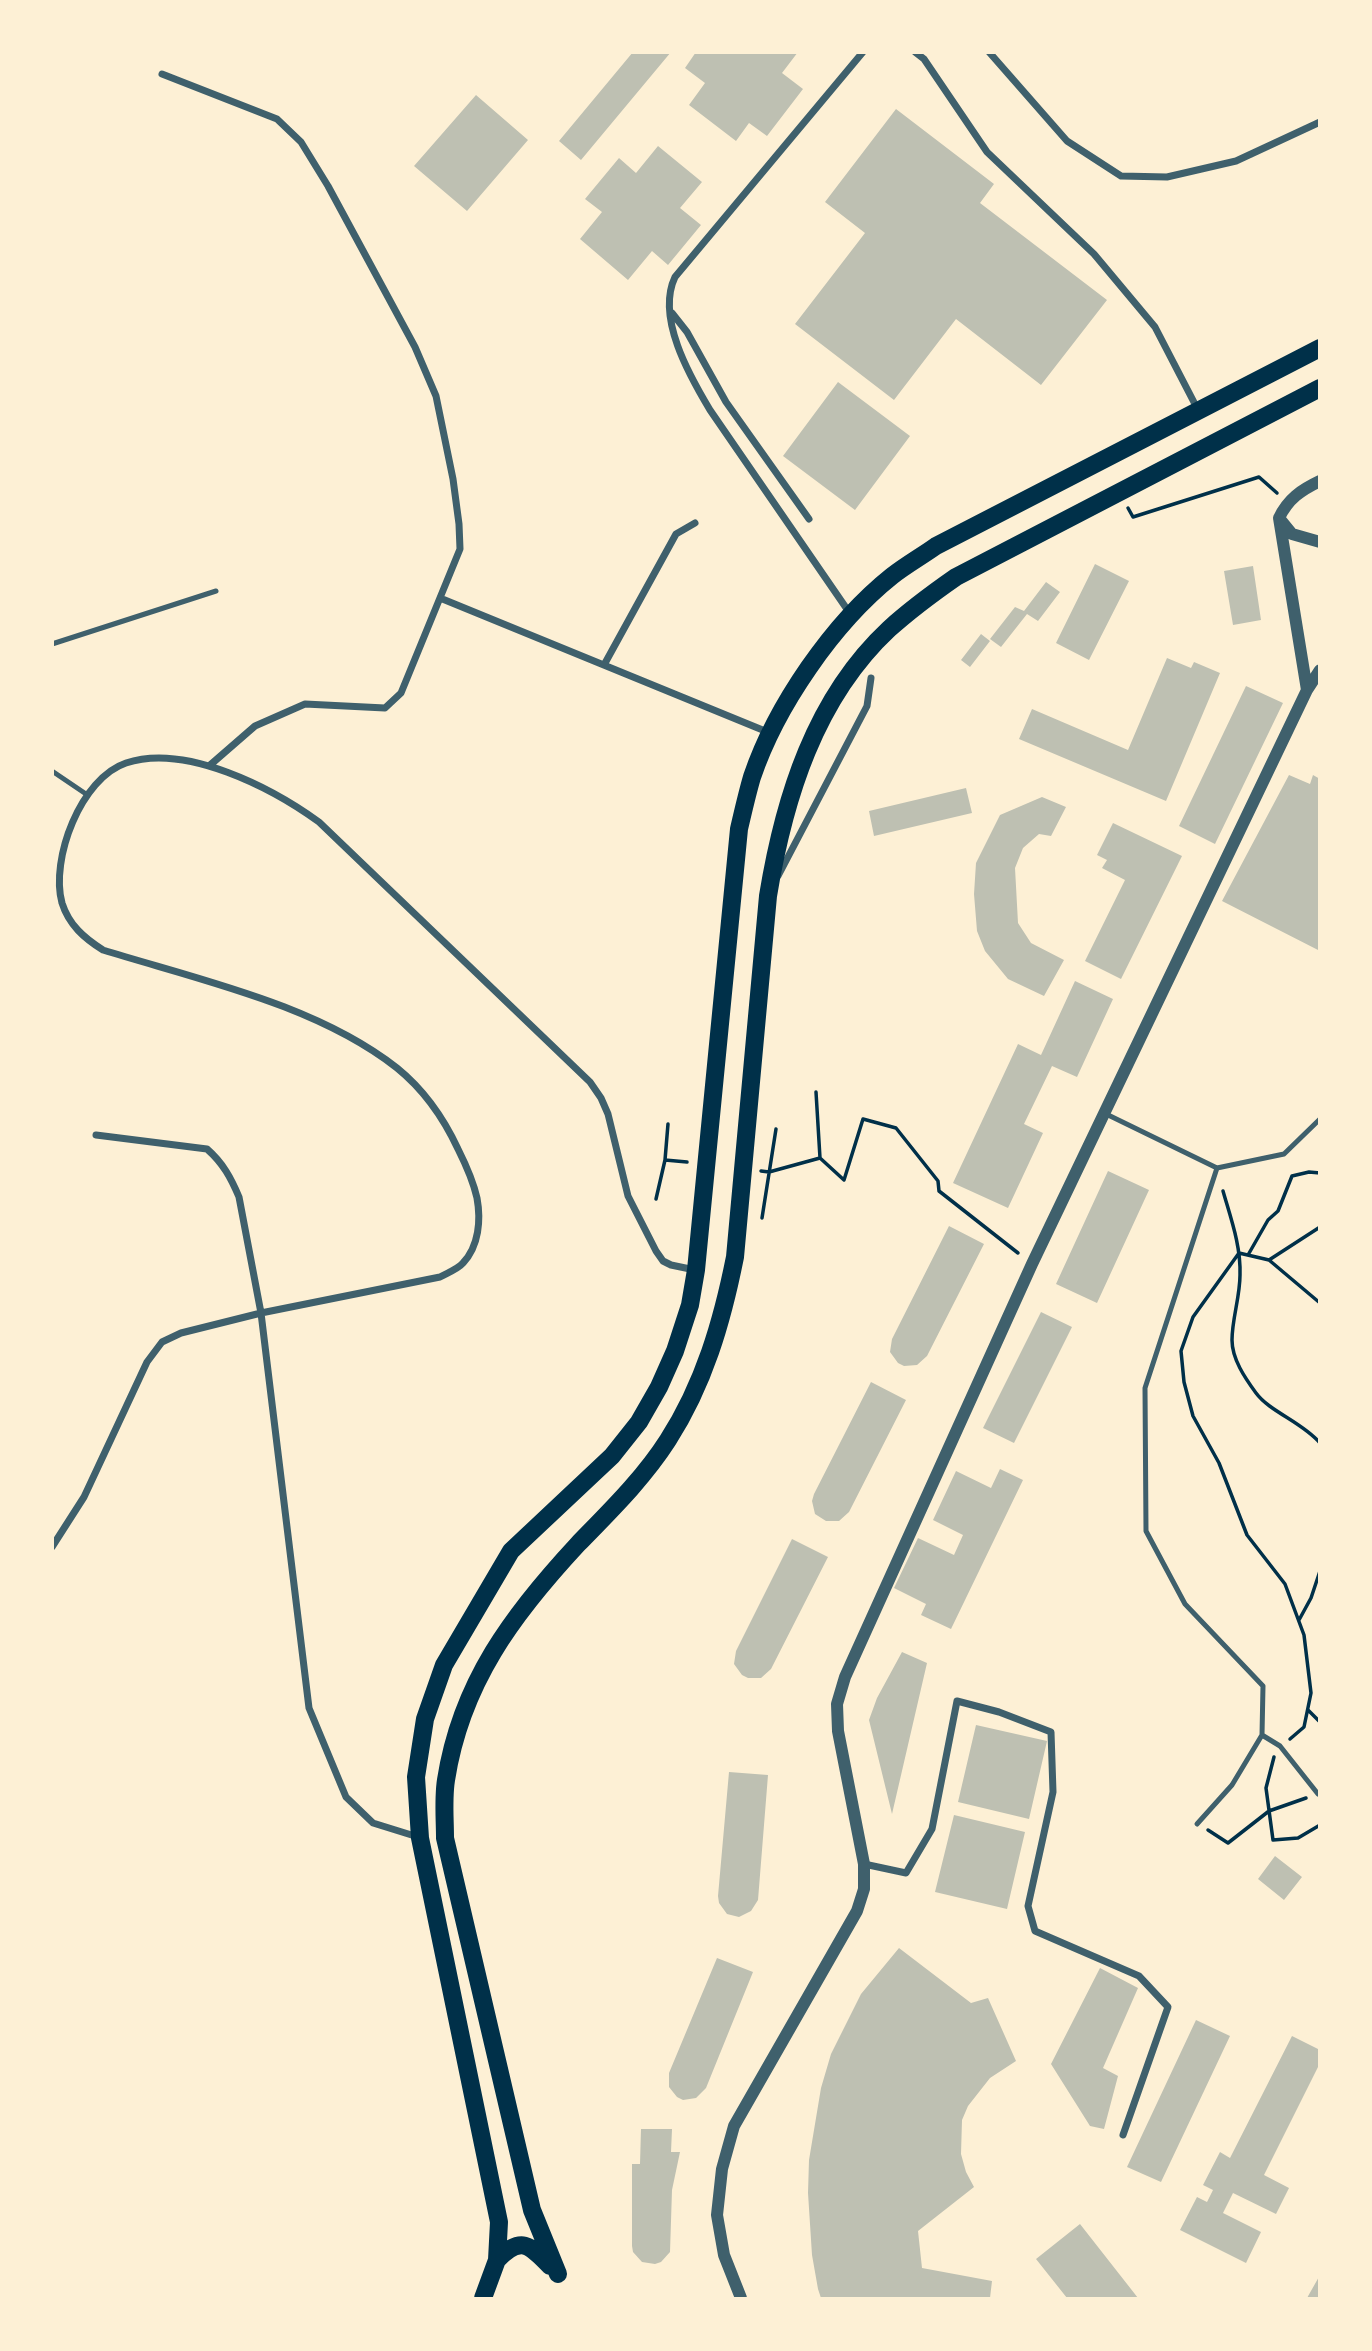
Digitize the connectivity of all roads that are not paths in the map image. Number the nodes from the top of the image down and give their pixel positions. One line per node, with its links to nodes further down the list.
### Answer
1 (863, 52): 6 (street)
2 (915, 52): 9 (street)
3 (989, 52): 5 (street)
4 (162, 74): 16 (street)
5 (1320, 122)
6 (669, 309): 12 (street); 17 (street)
7 (1320, 348): 9 (main road)
8 (1320, 388): 27 (main road)
9 (1199, 410): 17 (main road)
10 (1320, 481): 11 (street)
11 (1279, 518): 14 (street); 22 (street)
12 (809, 519)
13 (695, 523): 19 (street)
14 (1320, 542)
15 (216, 591): 18 (lane)
16 (440, 598): 19 (street); 24 (street)
17 (852, 615): 23 (main road)
18 (52, 644)
19 (604, 665): 23 (street)
20 (1320, 670): 22 (street)
21 (871, 678): 27 (street)
22 (1307, 690): 28 (street)
23 (770, 733): 32 (main road)
24 (209, 766): 26 (street); 32 (street)
25 (52, 771): 26 (lane)
26 (86, 794): 33 (street)
27 (768, 896): 41 (main road)
28 (1104, 1113): 31 (lane); 39 (street)
29 (1320, 1119): 31 (lane)
30 (96, 1135): 33 (street)
31 (1217, 1168): 35 (lane)
32 (696, 1270): 38 (main road)
33 (261, 1313): 34 (street); 38 (street)
34 (52, 1547)
35 (1262, 1735): 36 (lane); 37 (lane)
36 (1318, 1794)
37 (1197, 1824)
38 (420, 1838): 41 (main road)
39 (864, 1864): 40 (street); 43 (street)
40 (1123, 2134)
41 (497, 2260): 42 (main road)
42 (483, 2298)
43 (741, 2298)

